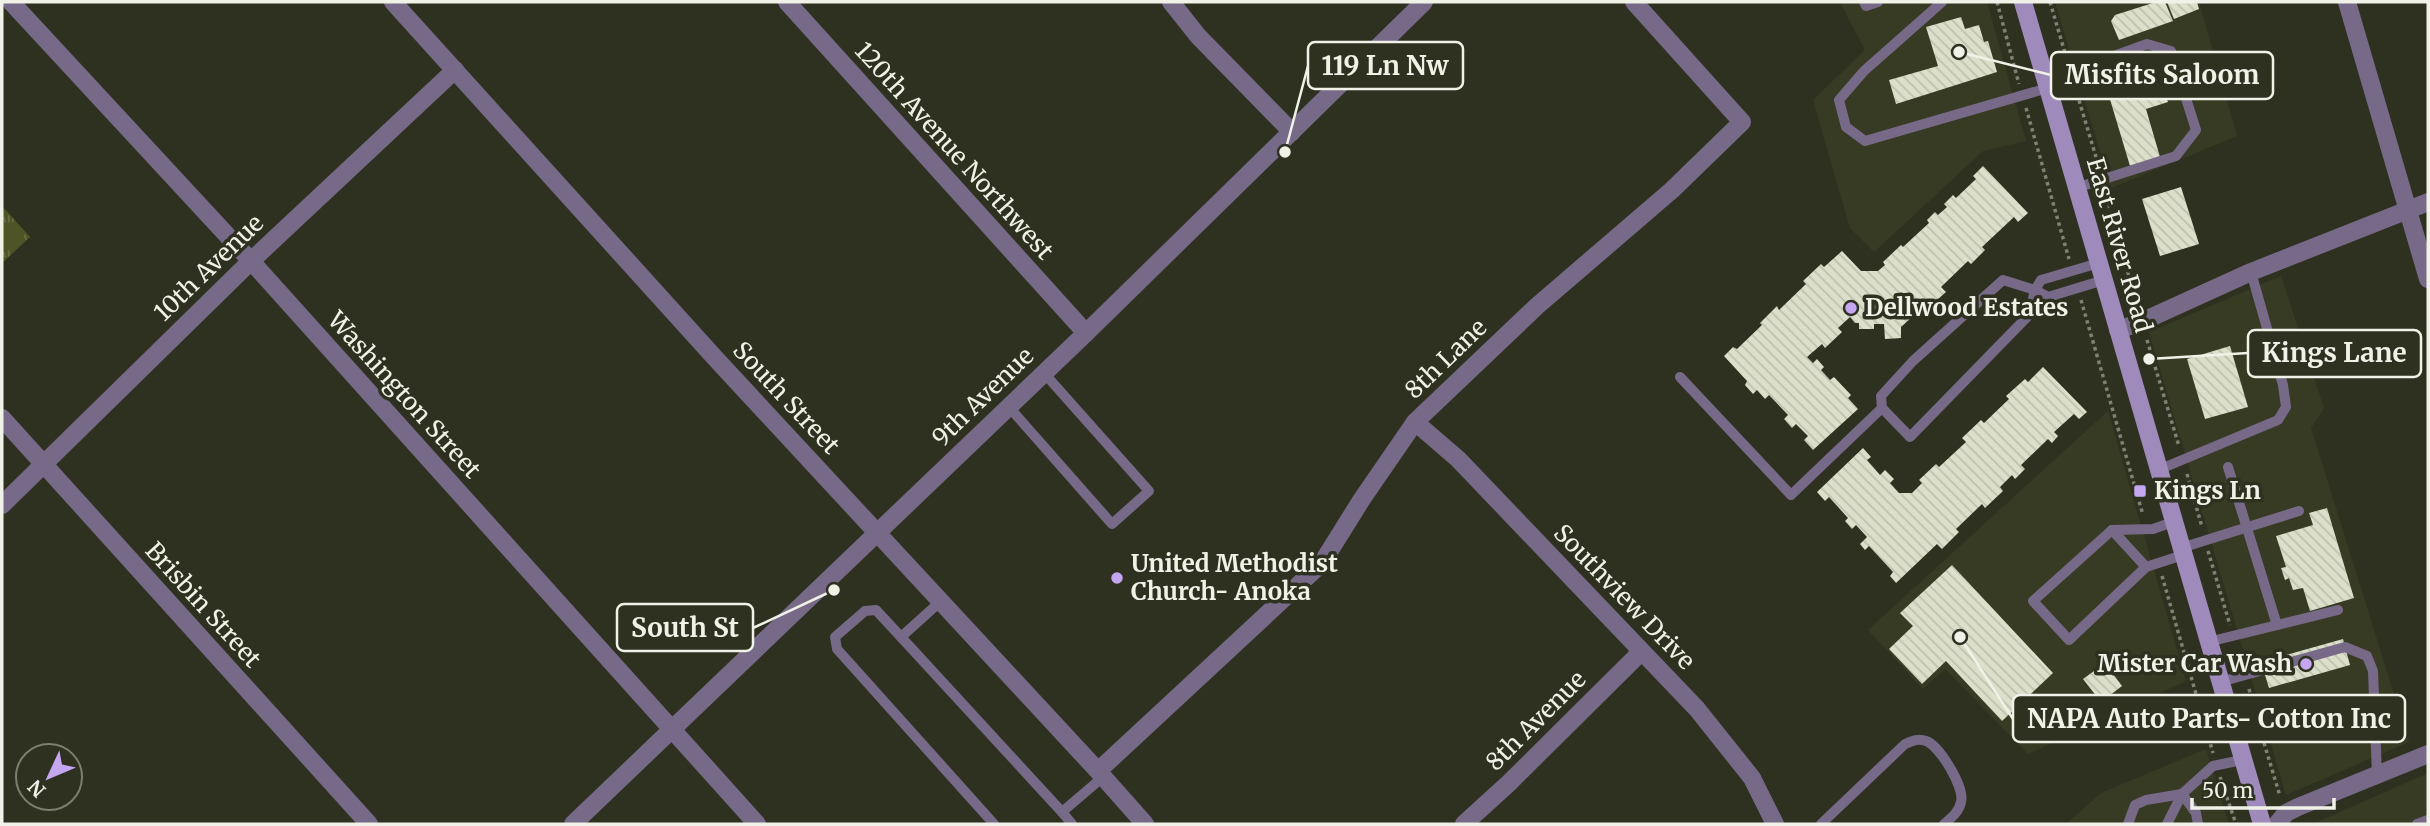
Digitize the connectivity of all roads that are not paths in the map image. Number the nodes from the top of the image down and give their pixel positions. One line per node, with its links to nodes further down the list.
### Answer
1 (11, 2): 18 (street, Washington Street)
2 (393, 2): 12 (street, South Street)
3 (787, 2): 24 (street, 120th Avenue Northwest)
4 (1171, 2): 14 (street)
5 (1424, 2): 14 (street, 9th Avenue)
6 (1634, 2): 30 (street, 8th Lane)
7 (1864, 2): 8 (lane)
8 (1878, 2)
9 (1942, 2): 13 (lane)
10 (2023, 2): 13 (main road, East River Road)
11 (2347, 2): 17 (street)
12 (455, 69): 18 (street, 10th Avenue); 39 (street, South Street)
13 (2048, 88): 15 (main road, East River Road); 15 (lane)
14 (1292, 132): 24 (street, 9th Avenue)
15 (2076, 188): 19 (main road, East River Road)
16 (2428, 202): 17 (street)
17 (2408, 210): 20 (street); 21 (street)
18 (251, 261): 31 (street, 10th Avenue); 50 (street, Washington Street)
19 (2101, 271): 22 (lane); 22 (lane); 23 (main road, East River Road)
20 (2251, 272): 23 (street); 33 (lane)
21 (2428, 279)
22 (2035, 290): 28 (lane); 28 (lane)
23 (2118, 330): 33 (main road, East River Road)
24 (1086, 333): 25 (street, 9th Avenue)
25 (1044, 373): 27 (street, 9th Avenue); 27 (lane)
26 (1680, 377): 28 (lane)
27 (1009, 407): 39 (street, 9th Avenue)
28 (1882, 408)
29 (2, 418): 31 (street, Brisbin Street)
30 (1415, 422): 47 (street, Southview Drive); 54 (street, 8th Lane)
31 (43, 465): 34 (street, 10th Avenue); 59 (street, Brisbin Street)
32 (2228, 467): 37 (lane)
33 (2158, 470): 36 (main road, East River Road)
34 (2, 505)
35 (2299, 511): 37 (lane)
36 (2173, 522): 38 (lane); 40 (main road, East River Road)
37 (2247, 527): 40 (lane); 44 (lane)
38 (2112, 530): 41 (lane); 41 (lane)
39 (878, 533): 42 (street, South Street); 50 (street, 9th Avenue)
40 (2182, 552): 41 (lane); 46 (main road, East River Road)
41 (2146, 567)
42 (941, 601): 45 (lane); 54 (street, South Street)
43 (2338, 610): 44 (lane)
44 (2277, 625): 46 (lane)
45 (901, 637): 57 (lane); 62 (lane)
46 (2208, 642): 48 (main road, East River Road)
47 (1641, 652): 65 (street, 8th Avenue); 66 (street, Southview Drive)
48 (2220, 682): 49 (lane); 51 (main road, East River Road)
49 (2375, 700): 51 (lane); 55 (lane)
50 (670, 729): 60 (street, 9th Avenue); 61 (street, Washington Street)
51 (2236, 739): 53 (main road, East River Road)
52 (2428, 754): 55 (street)
53 (2242, 760): 56 (lane); 72 (main road, East River Road)
54 (1101, 774): 57 (lane); 64 (street, South Street)
55 (2377, 775): 73 (street)
56 (2182, 794): 69 (lane); 70 (lane); 71 (lane)
57 (1062, 812): 63 (lane)
58 (2428, 820): 74 (lane)
59 (369, 824)
60 (573, 824)
61 (757, 824)
62 (993, 824)
63 (1072, 824)
64 (1145, 824)
65 (1464, 824)
66 (1775, 824)
67 (1821, 824): 68 (lane)
68 (1944, 824)
69 (2128, 824)
70 (2166, 824)
71 (2198, 824)
72 (2262, 824)
73 (2277, 824)
74 (2417, 824)

